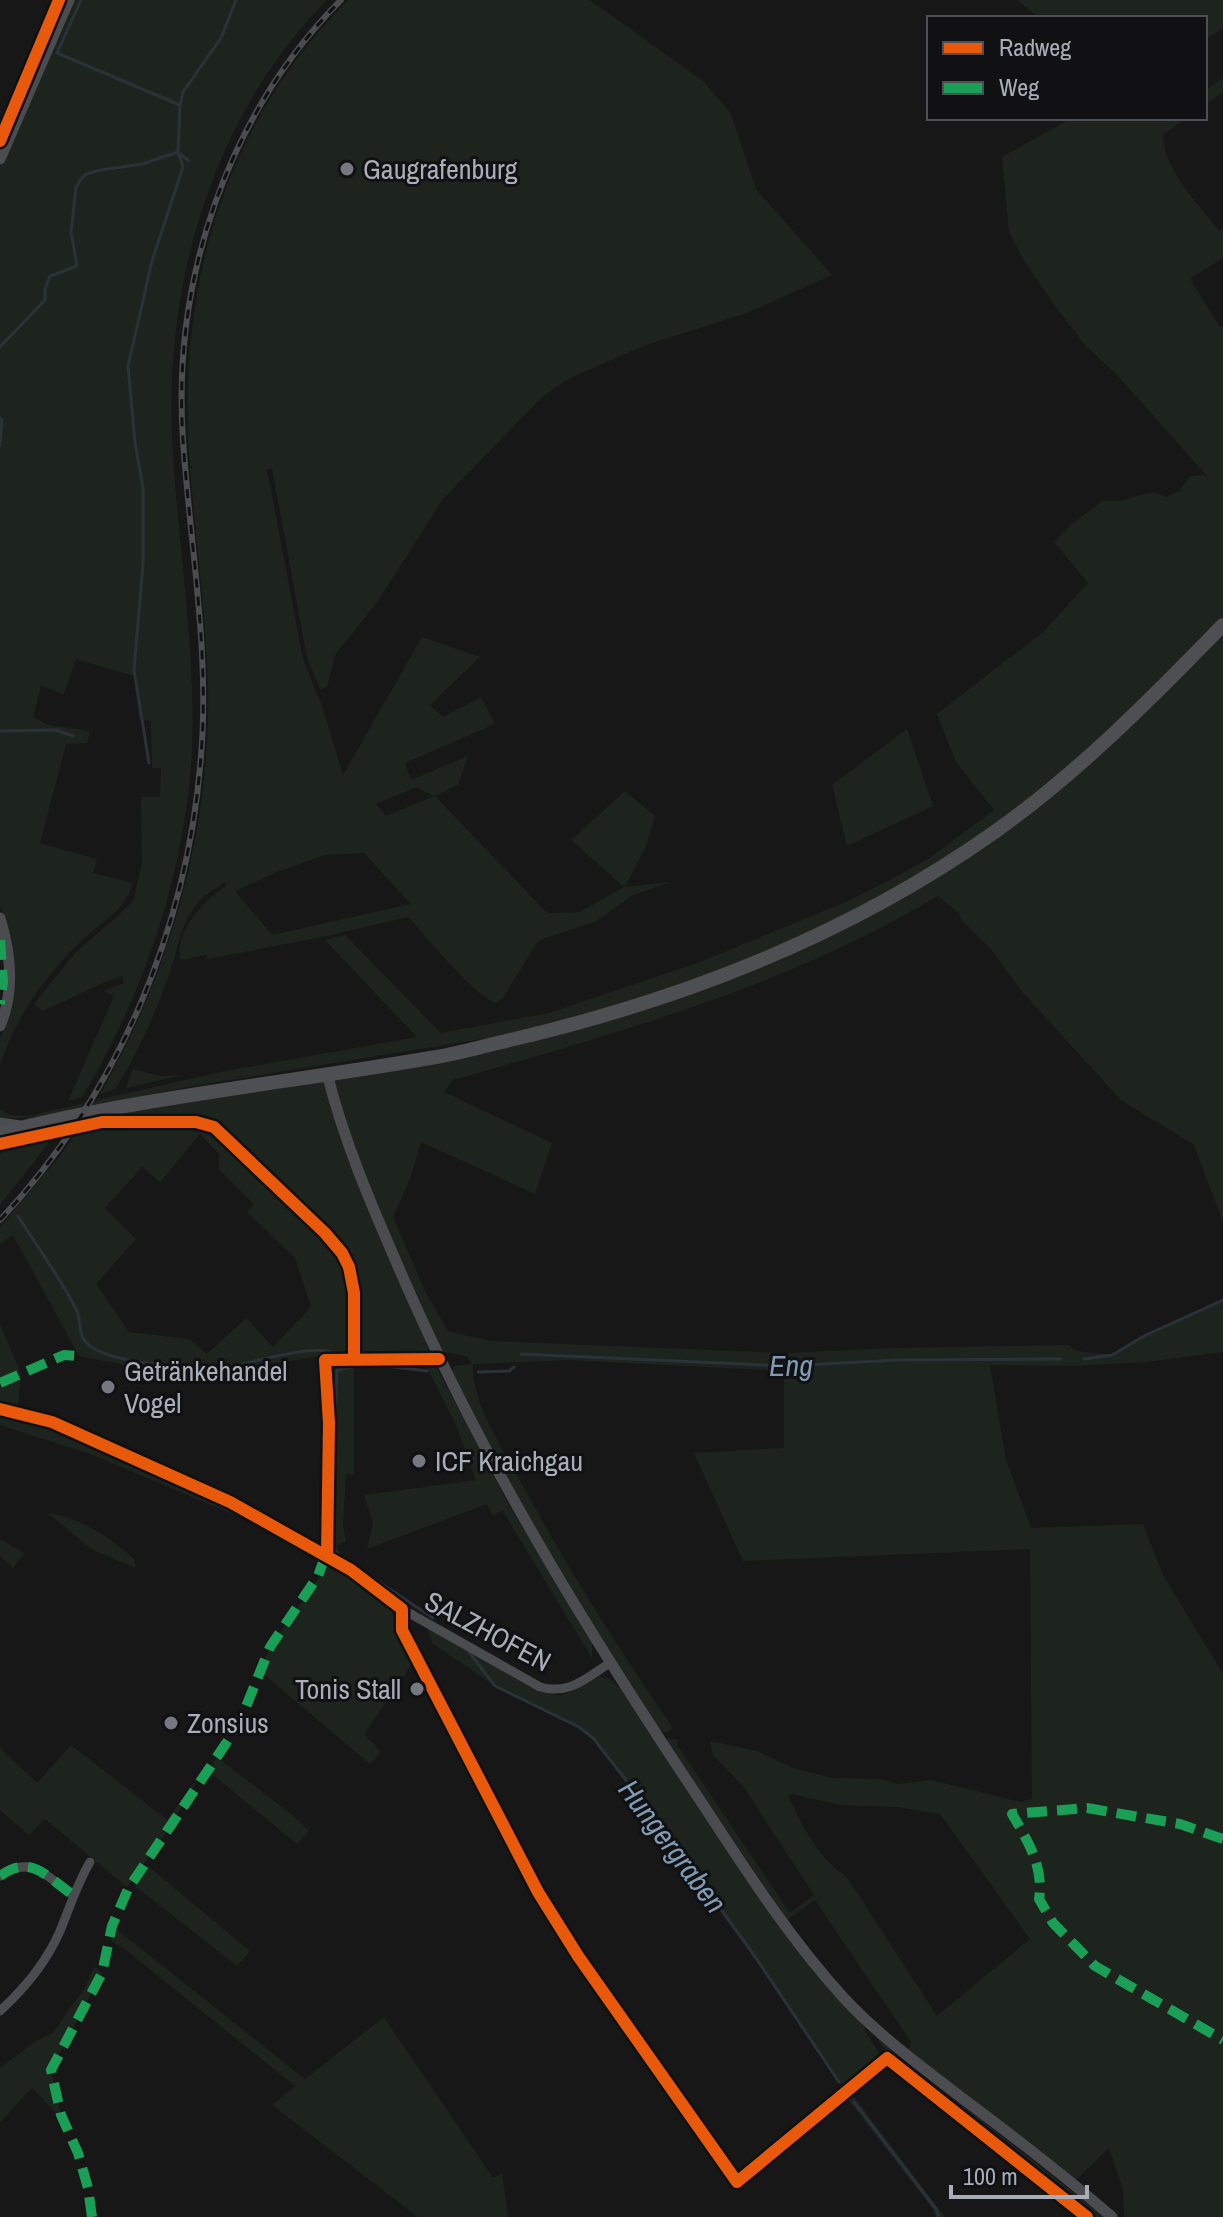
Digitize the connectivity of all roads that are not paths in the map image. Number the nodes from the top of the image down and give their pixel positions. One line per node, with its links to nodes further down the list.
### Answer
1 (69, 0): 2 (street)
2 (0, 159)
3 (1223, 625): 6 (main road)
4 (0, 918): 5 (street)
5 (0, 1026)
6 (327, 1073): 8 (main road); 11 (street)
7 (0, 1123): 8 (street)
8 (24, 1126): 9 (main road)
9 (0, 1133)
10 (351, 1570): 11 (street, SALZHOFEN)
11 (610, 1663): 16 (street)
12 (90, 1862): 14 (street)
13 (0, 1876): 14 (street)
14 (73, 1895): 15 (street)
15 (0, 2011)
16 (1112, 2217)

